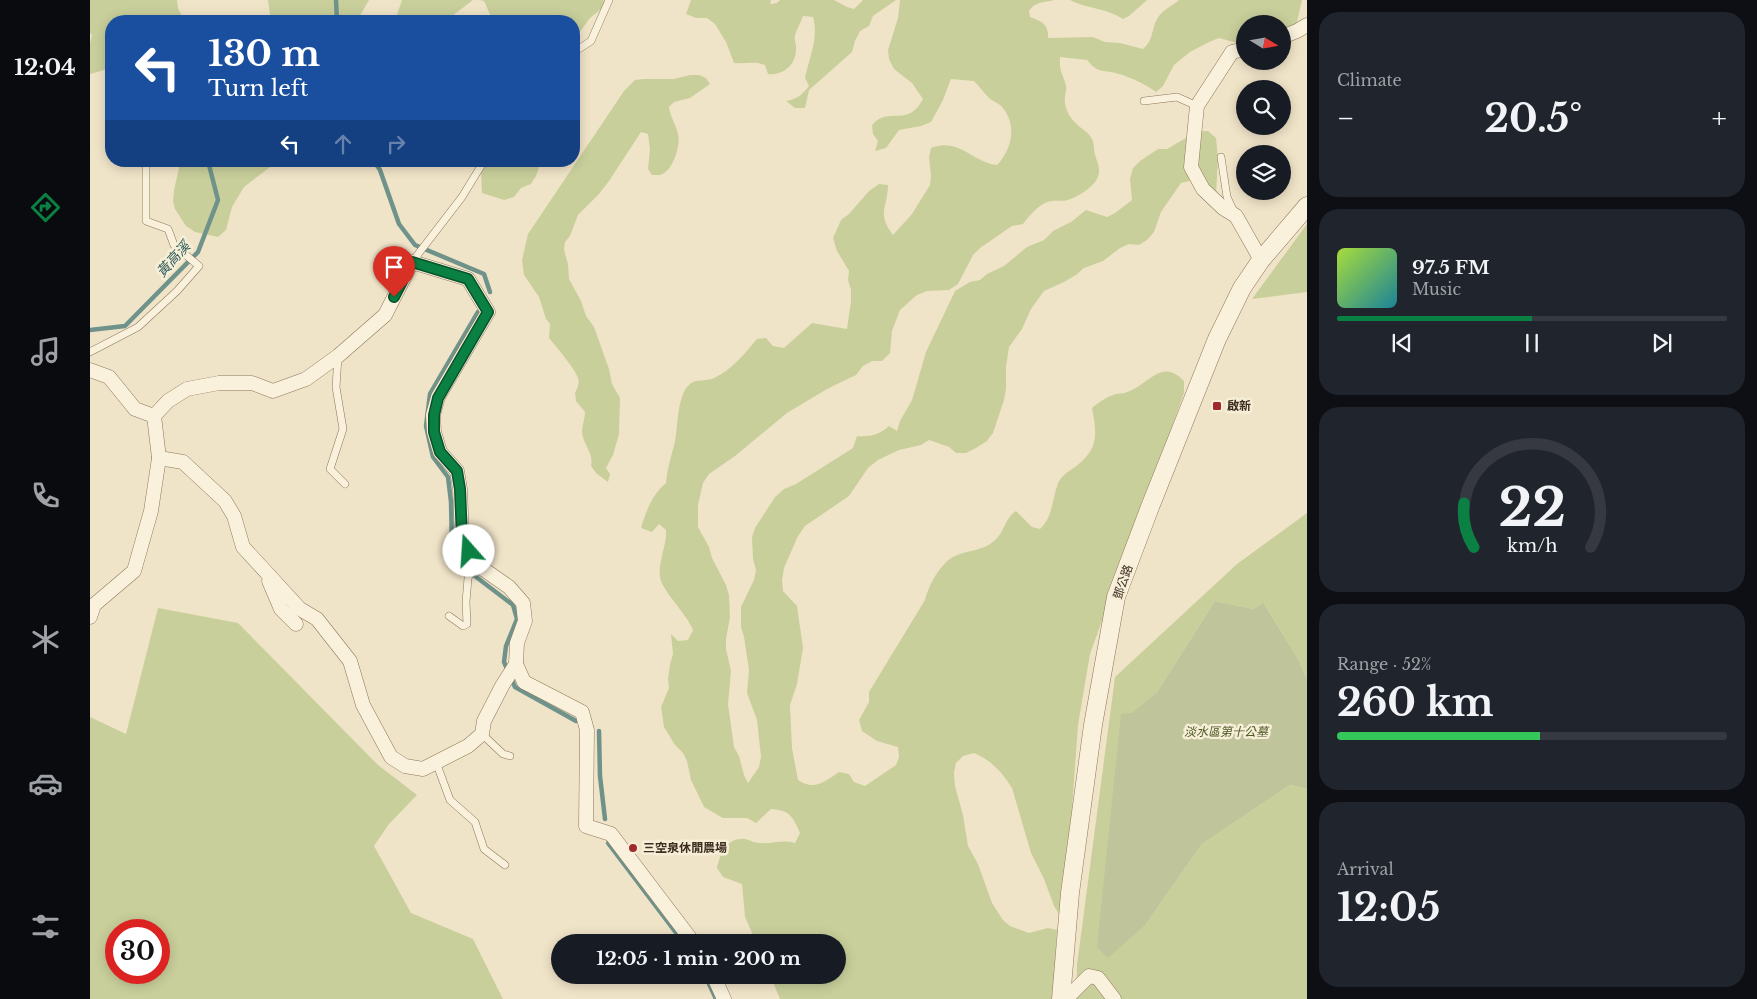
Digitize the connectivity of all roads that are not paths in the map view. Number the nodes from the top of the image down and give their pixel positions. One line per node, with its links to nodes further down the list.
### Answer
1 (609, 0): 4 (lane)
2 (1307, 25): 3 (street)
3 (1291, 33)
4 (580, 48)
5 (1236, 51): 7 (street)
6 (1144, 101): 7 (lane)
7 (1197, 106): 12 (street)
8 (1222, 157): 12 (lane)
9 (480, 167): 14 (lane)
10 (146, 168): 15 (lane)
11 (1307, 206): 13 (street, 鄧公路)
12 (1236, 216): 13 (street)
13 (1261, 260): 34 (street, 鄧公路)
14 (412, 262): 16 (street); 21 (street)
15 (90, 352)
16 (338, 356): 18 (street); 20 (lane)
17 (90, 370): 18 (street)
18 (154, 416): 19 (street)
19 (159, 458): 22 (street); 24 (street)
20 (345, 484)
21 (476, 564): 23 (lane); 26 (street)
22 (264, 569): 25 (street); 29 (street)
23 (449, 616)
24 (90, 617)
25 (296, 624)
26 (516, 664): 27 (street); 31 (street)
27 (482, 734): 28 (lane); 29 (street)
28 (510, 756)
29 (436, 762): 30 (lane)
30 (505, 865)
31 (687, 934)
32 (717, 984): 33 (street)
33 (724, 999)
34 (1061, 999)
35 (1066, 999): 36 (street)
36 (1114, 999)

